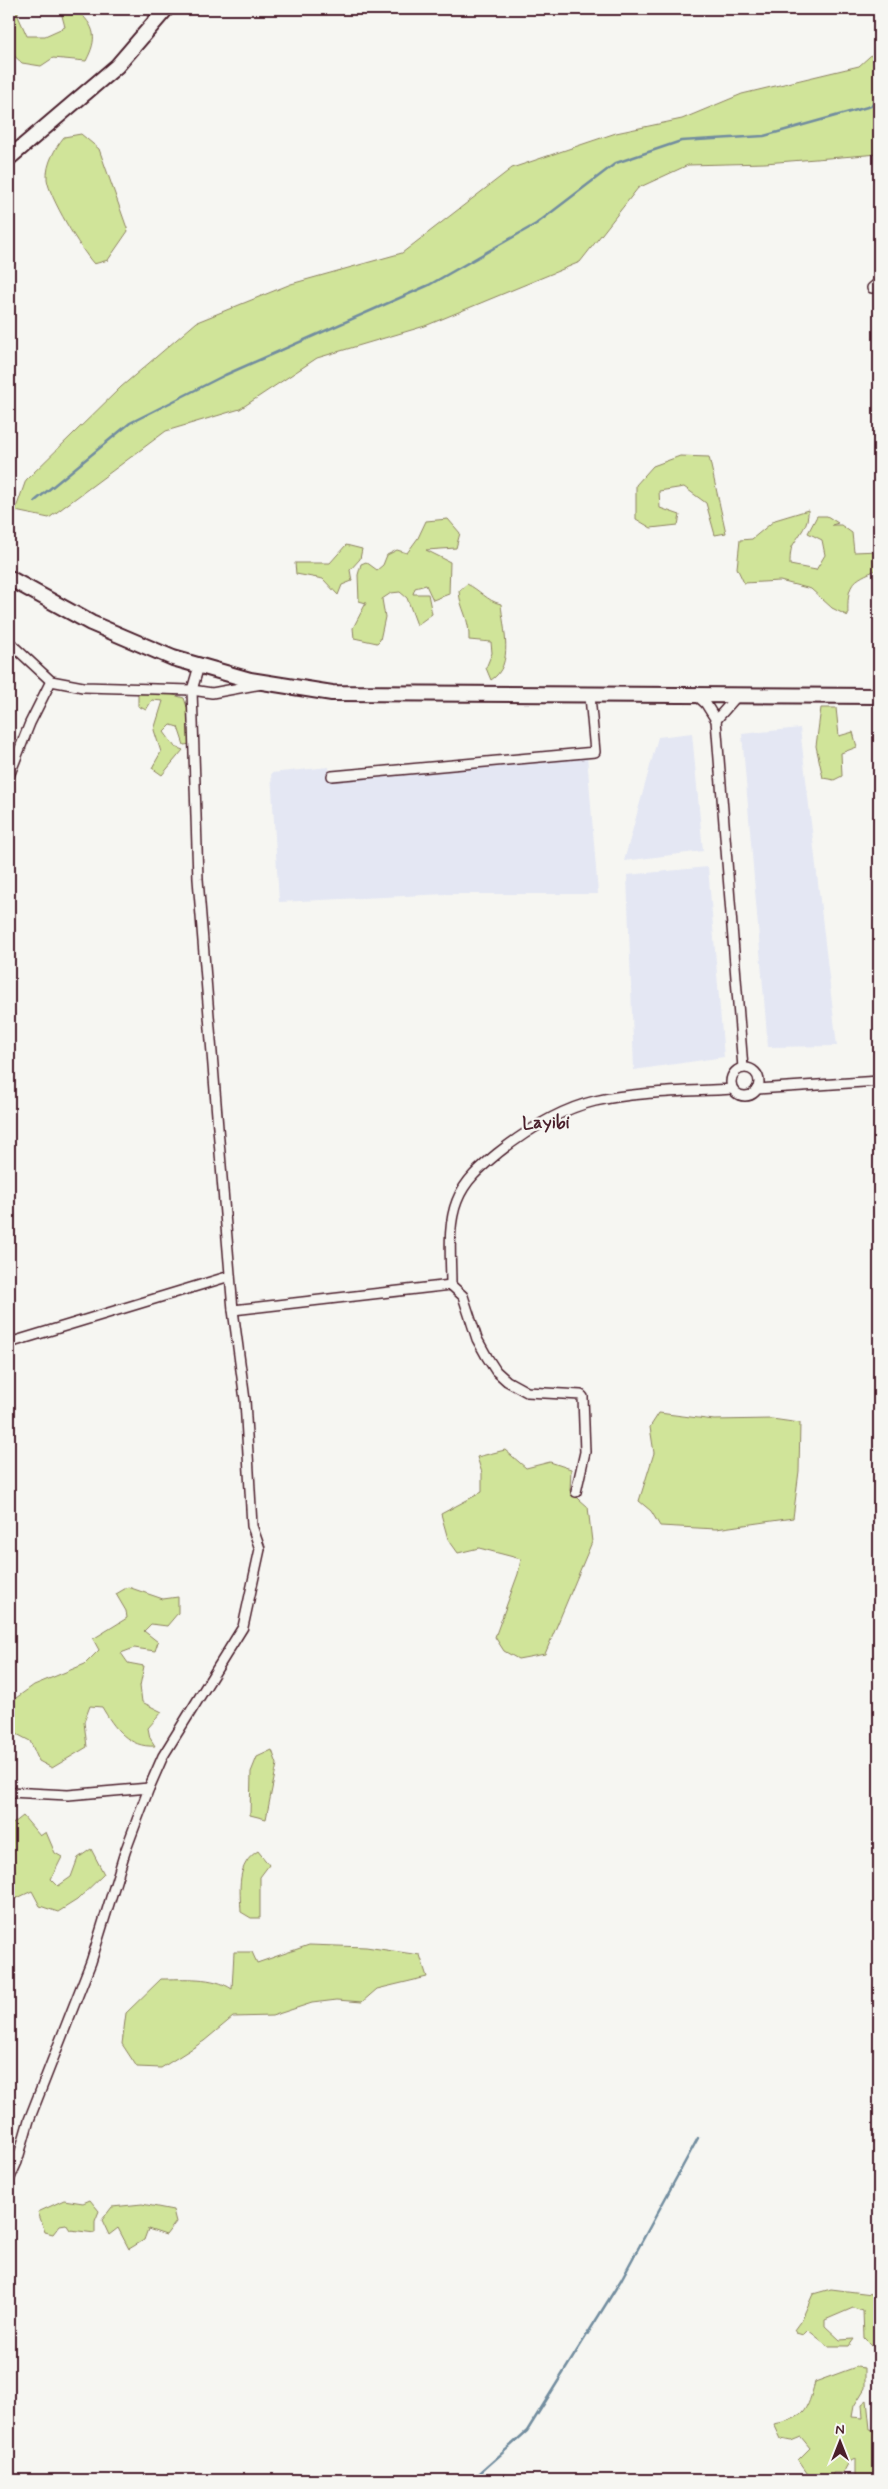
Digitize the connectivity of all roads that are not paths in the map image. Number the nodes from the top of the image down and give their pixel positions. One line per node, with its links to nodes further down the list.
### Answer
1 (166, 9): 2 (street)
2 (9, 158)
3 (9, 578): 5 (street)
4 (9, 642): 6 (street)
5 (199, 666): 7 (street); 8 (street)
6 (51, 681): 8 (street); 14 (street)
7 (268, 683): 8 (street); 9 (street)
8 (192, 690): 20 (street)
9 (590, 696): 10 (street); 15 (street)
10 (697, 696): 11 (street); 13 (street)
11 (737, 696): 12 (street); 13 (street)
12 (879, 696)
13 (716, 720): 16 (street)
14 (9, 776)
15 (332, 776)
16 (743, 1068): 18 (street); 19 (street)
17 (879, 1081): 19 (street)
18 (732, 1089): 19 (street); 21 (street)
19 (757, 1089)
20 (230, 1276): 22 (street); 23 (street)
21 (451, 1285): 22 (street); 24 (street)
22 (233, 1310): 25 (street)
23 (9, 1344)
24 (576, 1492)
25 (149, 1788): 26 (street); 27 (street)
26 (9, 1792)
27 (9, 2180)

